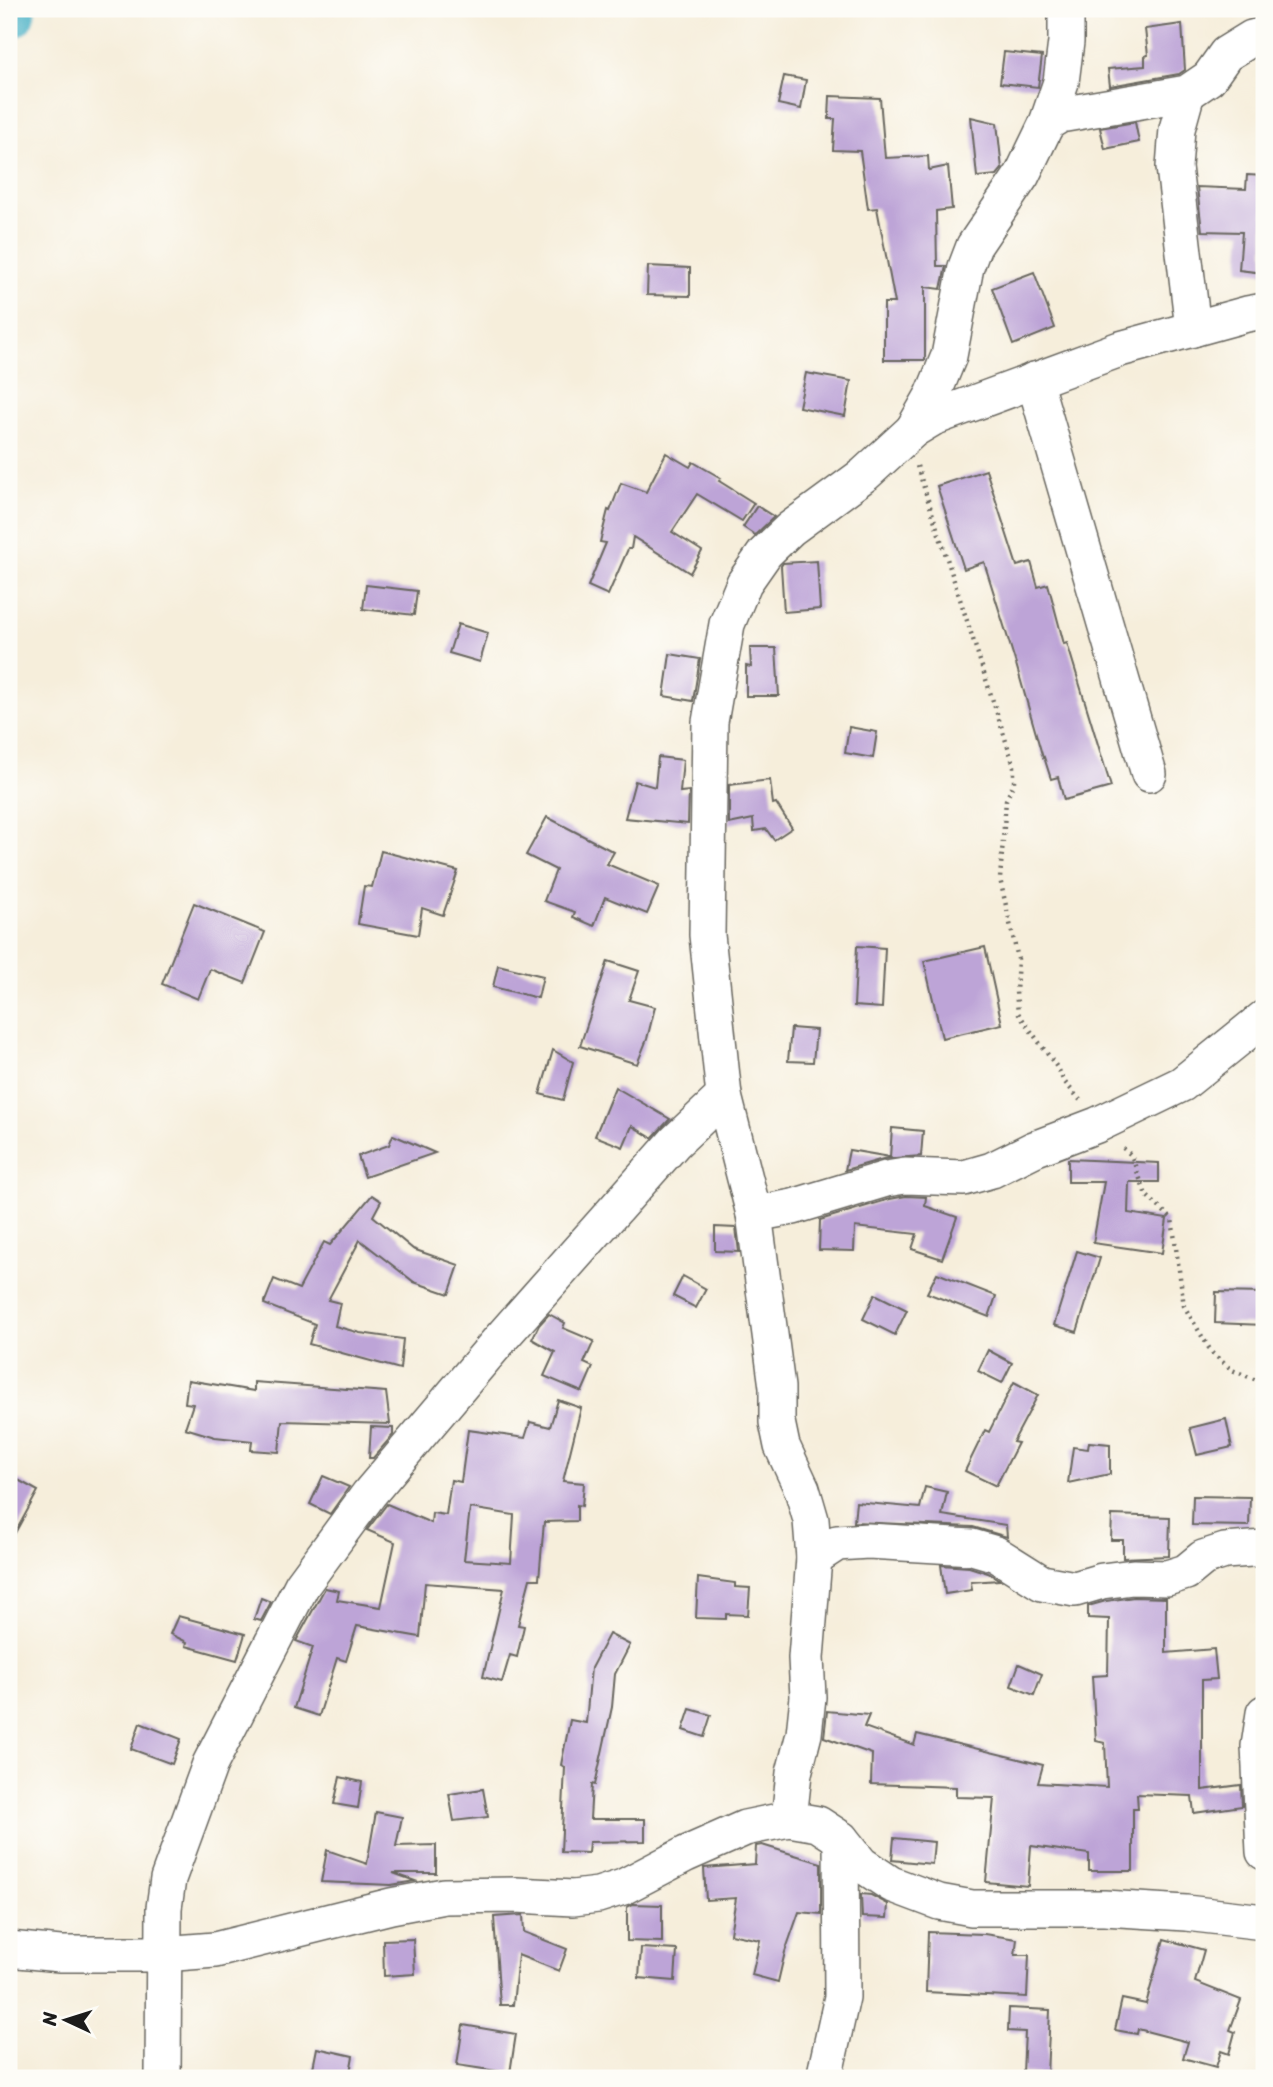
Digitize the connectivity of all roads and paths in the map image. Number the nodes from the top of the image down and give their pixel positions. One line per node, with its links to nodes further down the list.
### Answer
1 (1066, 9): 4 (street)
2 (1264, 36): 3 (street)
3 (1187, 93): 4 (street); 6 (street)
4 (1047, 123): 8 (street)
5 (1264, 311): 6 (street)
6 (1193, 329): 7 (street)
7 (1034, 380): 8 (street); 9 (street)
8 (915, 447): 11 (street); 12 (path)
9 (1149, 774)
10 (1264, 1018): 12 (street)
11 (724, 1096): 13 (street); 23 (street)
12 (1097, 1125): 13 (street); 14 (path)
13 (754, 1214): 16 (street)
14 (1264, 1383)
15 (1264, 1548): 16 (street)
16 (814, 1558): 18 (street)
17 (1264, 1713): 20 (street)
18 (789, 1819): 19 (street); 23 (street)
19 (841, 1839): 21 (street); 25 (street)
20 (1264, 1852)
21 (1264, 1922)
22 (9, 1949): 23 (street)
23 (163, 1954): 24 (street)
24 (163, 2078)
25 (824, 2078)

